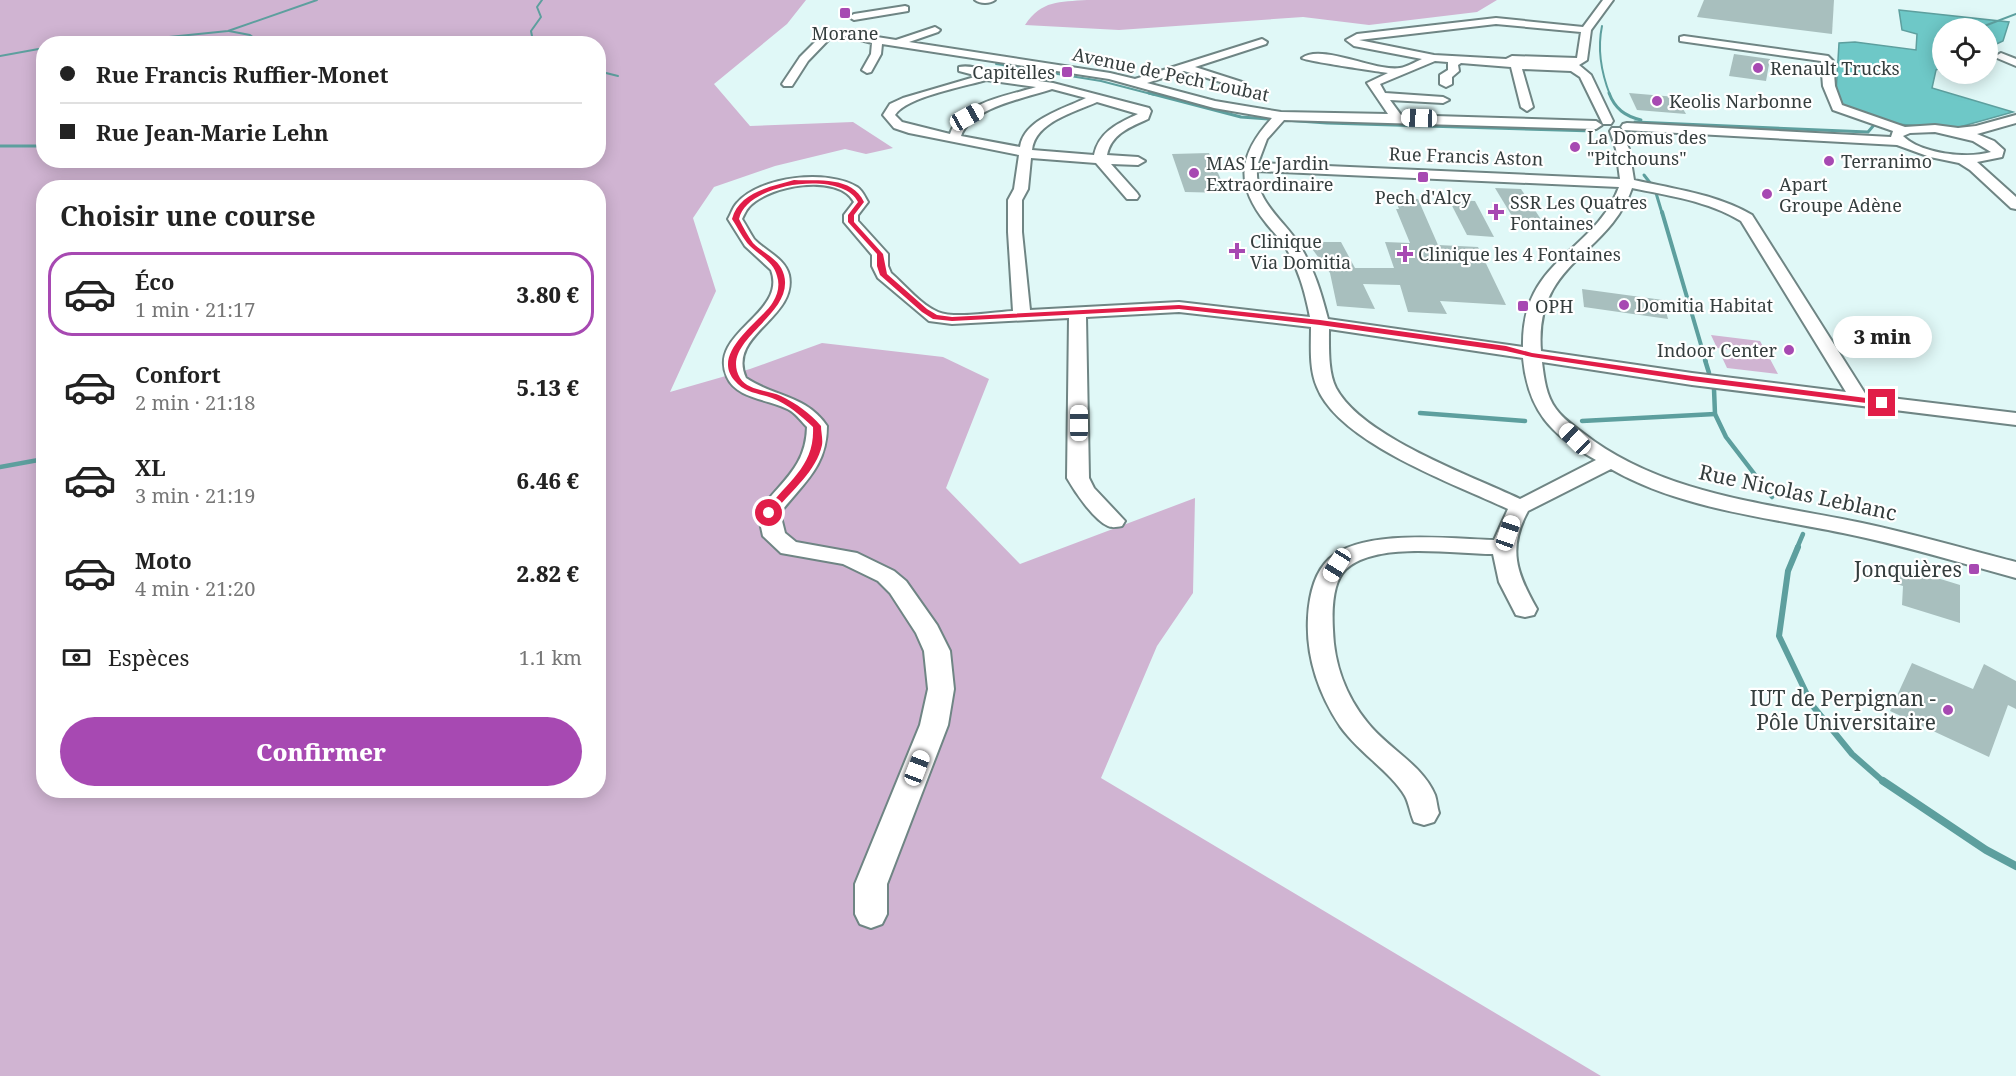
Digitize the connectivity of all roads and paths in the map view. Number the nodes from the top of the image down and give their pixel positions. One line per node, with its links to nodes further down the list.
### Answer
1 (980, 0): 2 (street)
2 (990, 0)
3 (1608, 0): 8 (street)
4 (905, 9): 9 (street)
5 (1524, 23): 6 (street); 8 (street); 11 (street)
6 (1442, 27): 10 (street); 18 (street)
7 (935, 30): 15 (street)
8 (1586, 30): 26 (street)
9 (846, 31): 13 (street, Avenue de Pech Loubat); 34 (street, Avenue de Pech Loubat)
10 (1433, 36)
11 (1520, 37)
12 (1684, 39): 48 (street)
13 (877, 41): 15 (street, Avenue de Pech Loubat); 29 (street)
14 (1262, 42): 27 (street)
15 (896, 44): 25 (street, Avenue de Pech Loubat)
16 (1425, 45): 18 (street)
17 (1051, 54): 25 (street)
18 (1417, 54): 21 (street)
19 (2001, 56): 24 (street)
20 (1307, 58): 30 (street)
21 (1434, 58): 22 (street); 30 (street)
22 (1460, 59): 23 (street); 35 (street)
23 (1513, 59): 26 (street); 41 (street)
24 (2016, 63)
25 (1036, 64): 31 (street, Avenue de Pech Loubat)
26 (1573, 66): 45 (street)
27 (1184, 67): 33 (street); 36 (street)
28 (963, 69): 32 (street)
29 (867, 70)
30 (1400, 72): 38 (street)
31 (1084, 76): 33 (street, Avenue de Pech Loubat); 37 (street)
32 (986, 77): 37 (street); 49 (street)
33 (1135, 83): 44 (street, Avenue de Pech Loubat)
34 (788, 84)
35 (1446, 84)
36 (1240, 85)
37 (1053, 86): 39 (street); 49 (street)
38 (1384, 96): 40 (street); 42 (street)
39 (1098, 97): 51 (street); 53 (street)
40 (1443, 100)
41 (1527, 107)
42 (1397, 117): 44 (street, Avenue de Pech Loubat); 45 (street, Avenue de Pech Loubat)
43 (2016, 119): 47 (street)
44 (1277, 120): 55 (street)
45 (1612, 126): 48 (street, Avenue de Pech Loubat); 56 (street)
46 (2016, 128): 50 (street)
47 (1955, 132): 48 (street); 50 (street)
48 (1902, 135): 52 (street)
49 (954, 139): 51 (street)
50 (1982, 140): 52 (street)
51 (1024, 153): 53 (street); 60 (street)
52 (1961, 158): 58 (street)
53 (1100, 159): 54 (street); 57 (street)
54 (1138, 161)
55 (1252, 167): 56 (street, Rue Francis Aston); 61 (street)
56 (1627, 183): 62 (street, Rue Nicolas Leblanc); 63 (street, Rue Francis Aston)
57 (1132, 196)
58 (2016, 206)
59 (1077, 311): 60 (street); 61 (street); 67 (street)
60 (1022, 314): 72 (street)
61 (1320, 322): 62 (street); 66 (street)
62 (1532, 355): 63 (street); 65 (street, Rue Nicolas Leblanc)
63 (1860, 400): 64 (street)
64 (2016, 418)
65 (1610, 461): 66 (street); 69 (street, Rue Nicolas Leblanc)
66 (1520, 507): 68 (street)
67 (1114, 521)
68 (1502, 547): 70 (street); 71 (street)
69 (2016, 570)
70 (1525, 609)
71 (1424, 813)
72 (871, 914)

